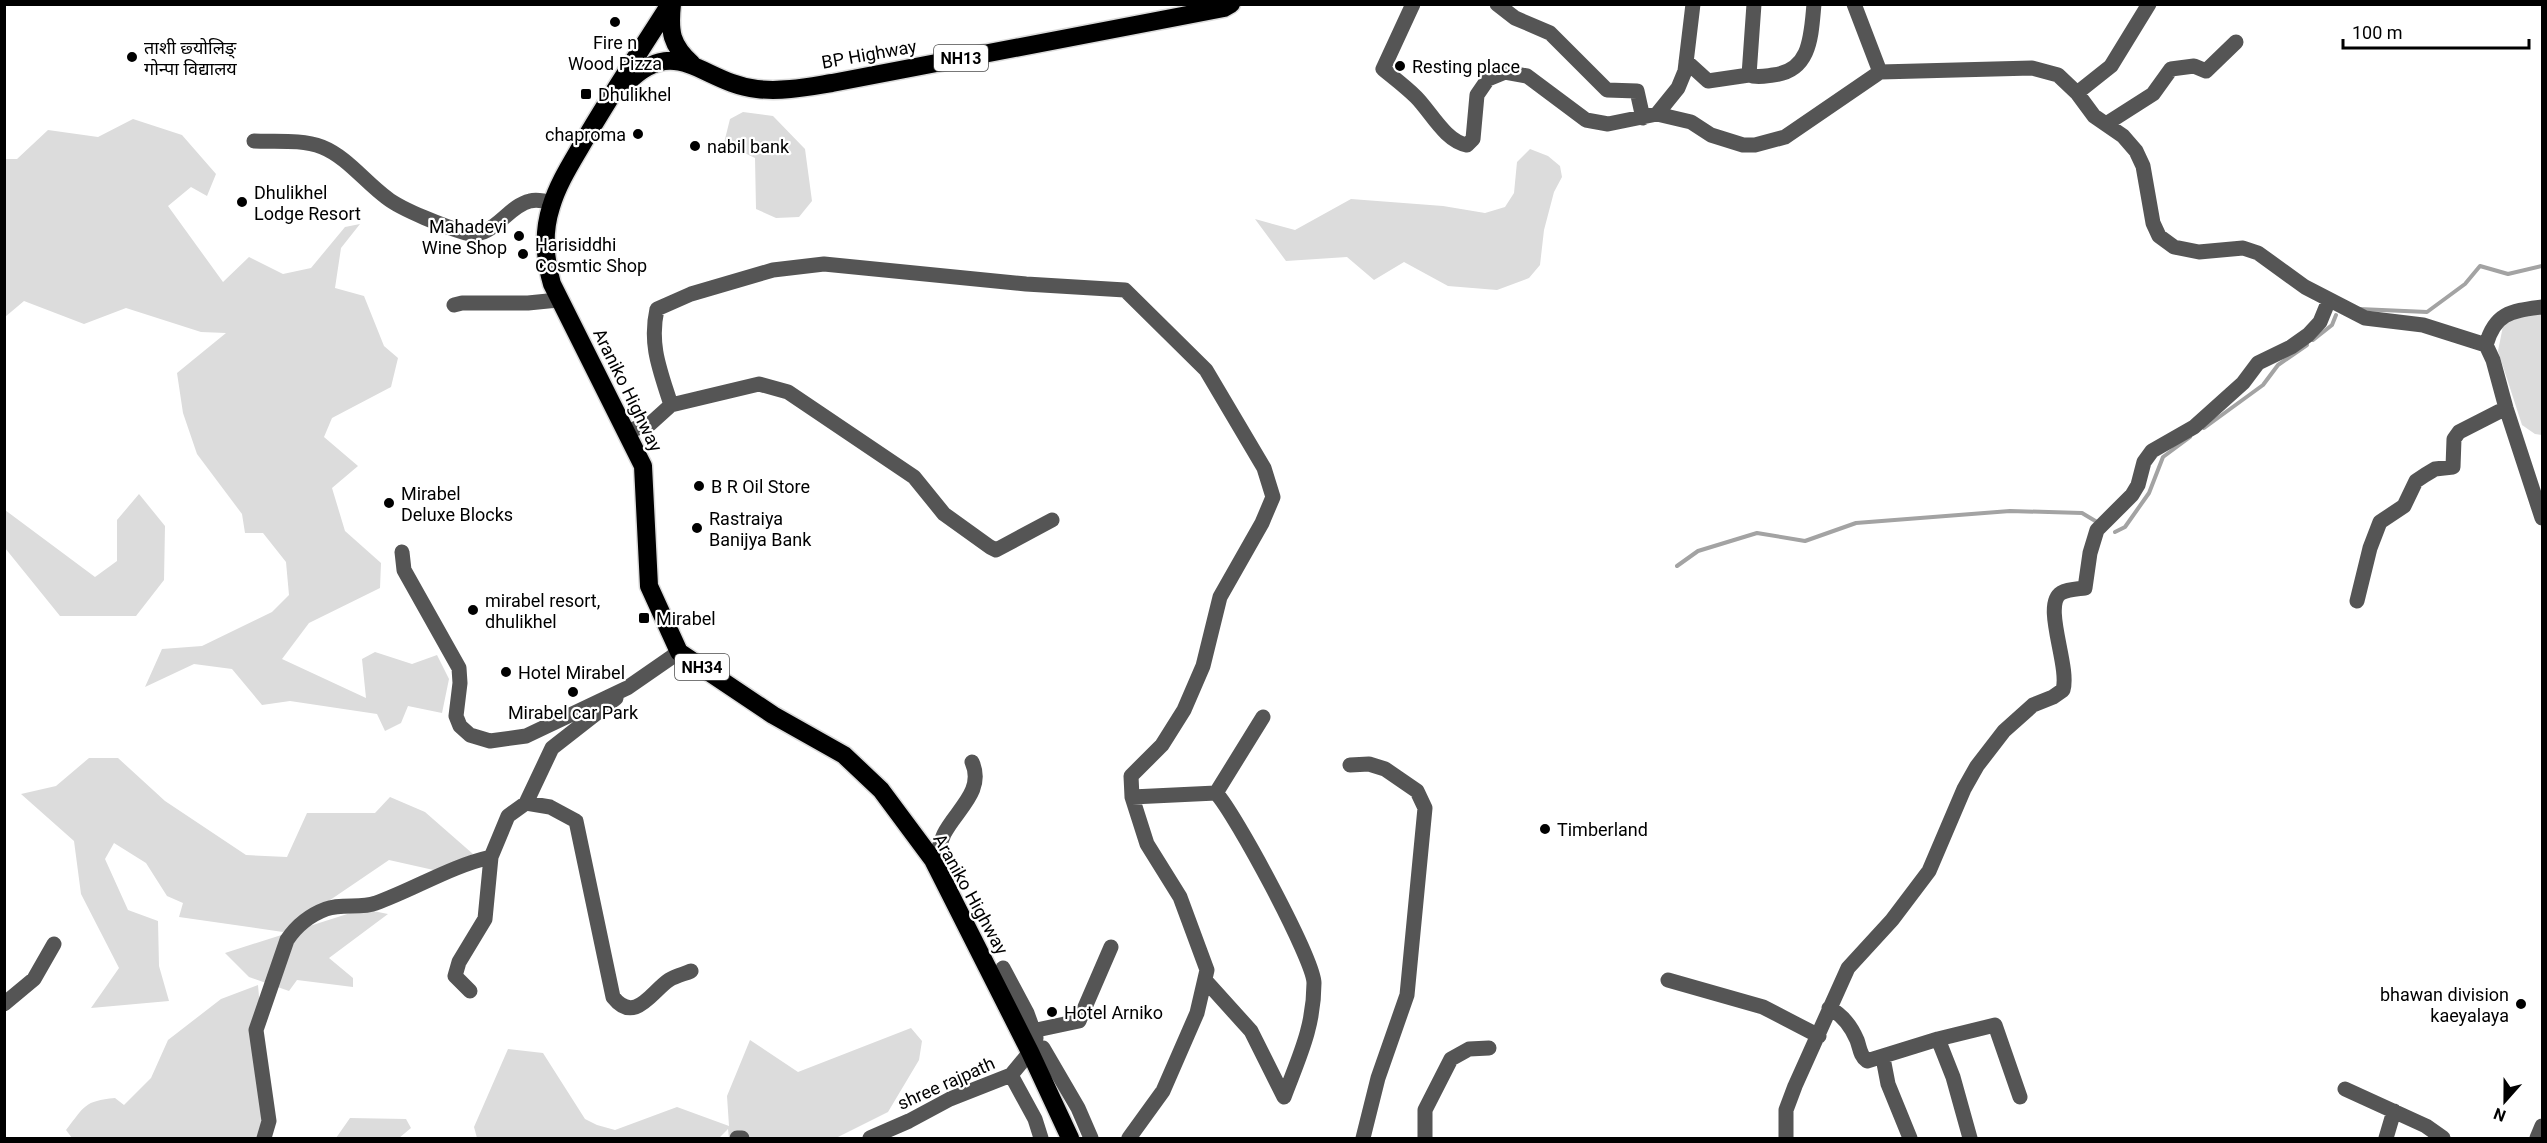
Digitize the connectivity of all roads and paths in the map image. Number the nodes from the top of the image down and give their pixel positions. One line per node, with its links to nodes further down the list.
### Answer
1 (671, 4): 12 (highway, BP Highway / NH13); 16 (highway, Araniko Highway / NH34)
2 (1231, 4): 12 (highway, BP Highway / NH13)
3 (1413, 4): 17 (street)
4 (1497, 4): 17 (street)
5 (1692, 4): 11 (street)
6 (1754, 4): 14 (street)
7 (1814, 4): 14 (street)
8 (1854, 4): 13 (street)
9 (2149, 4): 15 (street)
10 (2236, 42): 18 (street)
11 (1686, 61): 14 (street); 17 (street)
12 (694, 66): 16 (highway, BP Highway / NH13)
13 (1880, 72): 15 (street); 17 (street)
14 (1749, 75)
15 (2077, 93): 18 (street)
16 (604, 107): 20 (highway, Araniko Highway / NH34)
17 (1650, 116)
18 (2106, 124): 22 (street)
19 (254, 141): 20 (street)
20 (552, 203): 21 (highway, Araniko Highway / NH34)
21 (558, 300): 23 (street); 28 (highway, Araniko Highway / NH34)
22 (2332, 302): 25 (street); 51 (street)
23 (454, 305)
24 (2542, 307): 25 (street)
25 (2486, 345): 27 (street)
26 (671, 405): 28 (street); 30 (street); 39 (street)
27 (2506, 408): 29 (street); 32 (street)
28 (625, 432): 33 (highway, Araniko Highway / NH34)
29 (2542, 518)
30 (1052, 520)
31 (402, 552): 34 (street)
32 (2357, 601)
33 (679, 652): 34 (street); 42 (highway, Araniko Highway / NH34)
34 (627, 688): 40 (street)
35 (1263, 717): 38 (street)
36 (972, 762): 42 (street)
37 (1350, 765): 71 (street)
38 (1216, 793): 39 (street); 47 (street)
39 (1132, 797): 47 (street)
40 (526, 803): 41 (street); 46 (street)
41 (491, 857): 49 (street); 63 (street)
42 (933, 860): 56 (highway, Araniko Highway / NH34)
43 (54, 944): 50 (street)
44 (1111, 947): 52 (street)
45 (1003, 969): 52 (street)
46 (691, 971)
47 (1205, 980): 70 (street)
48 (1668, 980): 53 (street)
49 (470, 991)
50 (4, 1004)
51 (1829, 1008): 53 (street); 57 (street)
52 (1032, 1031): 56 (street)
53 (1819, 1036): 73 (street)
54 (1938, 1039): 57 (street); 60 (street); 75 (street)
55 (1489, 1048): 72 (street)
56 (1036, 1050): 58 (street, shree rajpath); 68 (highway, Araniko Highway / NH34); 69 (street)
57 (1882, 1058): 74 (street)
58 (1011, 1076): 66 (street, shree rajpath); 67 (street)
59 (2345, 1089): 61 (street)
60 (2020, 1097)
61 (2394, 1111): 76 (street); 77 (street)
62 (2542, 1126): 78 (street)
63 (264, 1138)
64 (737, 1138): 65 (street)
65 (742, 1138)
66 (870, 1138)
67 (1041, 1138)
68 (1070, 1138)
69 (1091, 1138)
70 (1129, 1138)
71 (1363, 1138)
72 (1425, 1138)
73 (1786, 1138)
74 (1910, 1138)
75 (1970, 1138)
76 (2386, 1138)
77 (2443, 1138)
78 (2537, 1138)

